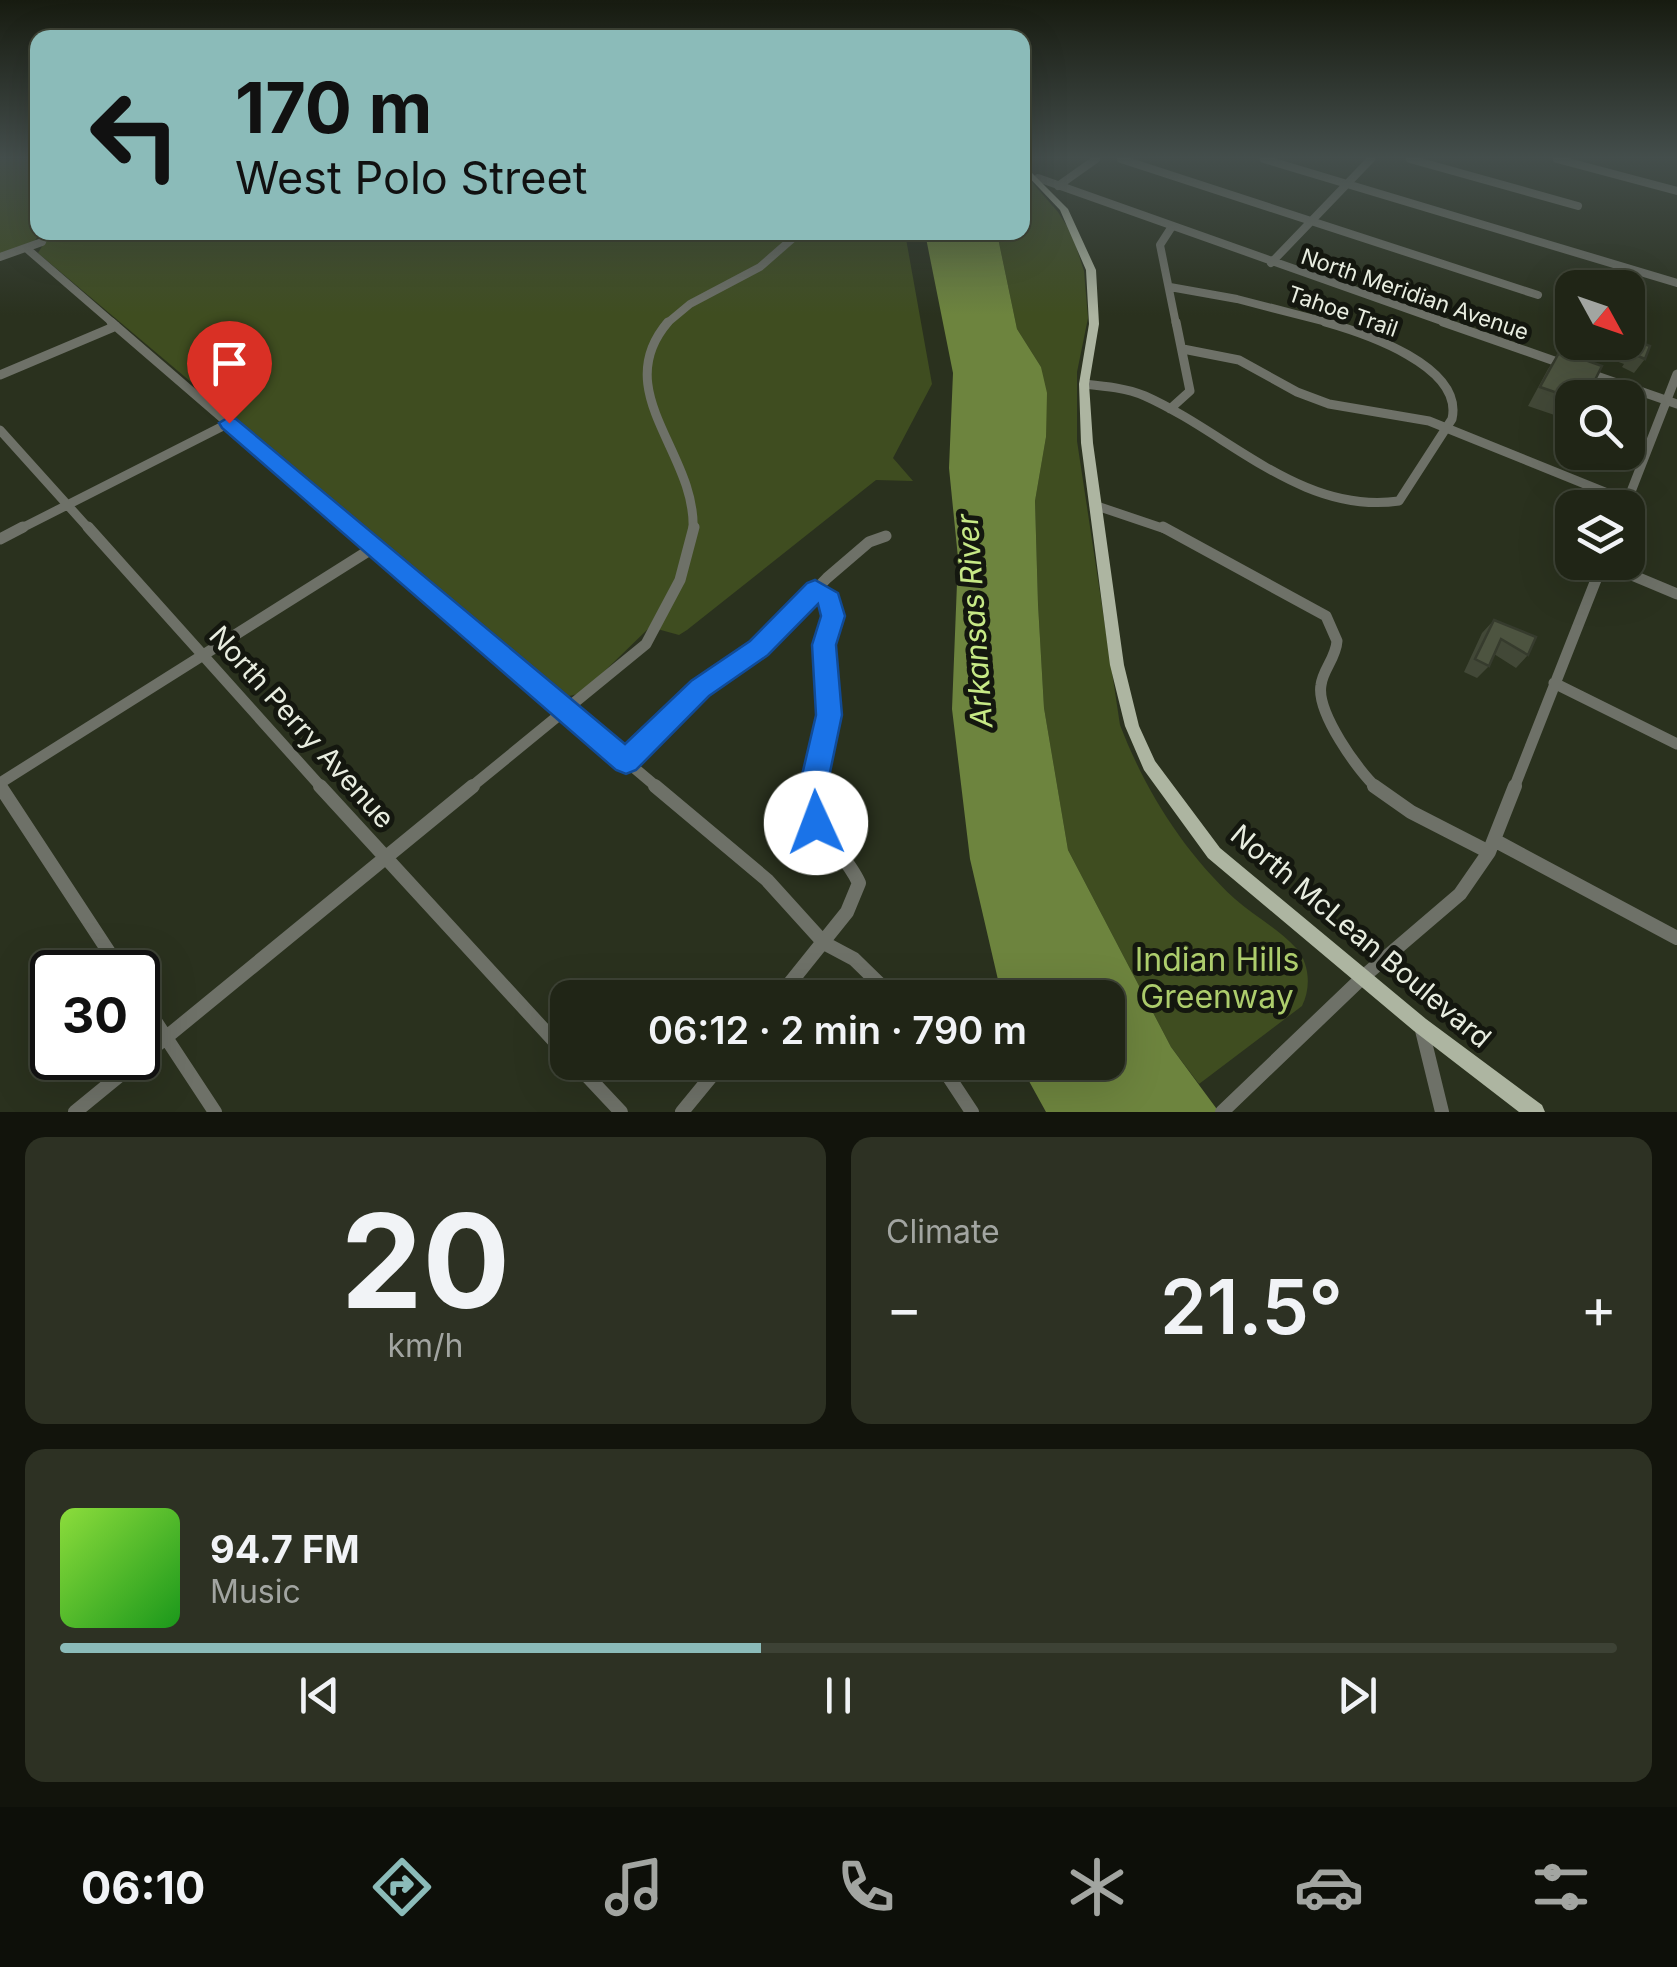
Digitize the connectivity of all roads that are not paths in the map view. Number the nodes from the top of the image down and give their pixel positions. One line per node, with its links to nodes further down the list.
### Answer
1 (1066, 211): 20 (main road, North McLean Boulevard)
2 (1125, 211): 7 (street, North Meridian Avenue)
3 (1283, 211): 6 (street)
4 (1321, 211): 6 (street)
5 (1436, 211): 13 (street)
6 (1312, 220): 12 (street); 15 (street)
7 (1172, 228): 12 (street, North Meridian Avenue); 14 (street)
8 (39, 240): 10 (street)
9 (791, 240): 39 (street)
10 (26, 248): 11 (street); 16 (street)
11 (0, 257)
12 (1271, 262): 21 (street, North Meridian Avenue)
13 (1677, 283)
14 (1170, 287): 17 (street); 24 (street, Tahoe Trail)
15 (1538, 295)
16 (116, 326): 19 (street); 23 (street)
17 (1183, 349): 22 (street); 24 (street)
18 (1677, 374): 21 (street)
19 (0, 375)
20 (1084, 384): 22 (street); 29 (main road, North McLean Boulevard)
21 (1672, 402): 27 (street)
22 (1170, 409): 24 (street)
23 (229, 423): 28 (street); 32 (street)
24 (1446, 428): 26 (street)
25 (0, 430): 28 (street, North Perry Avenue)
26 (1593, 490)
27 (1632, 490)
28 (68, 504): 31 (street); 37 (street, North Perry Avenue)
29 (1094, 505): 43 (street); 48 (main road, North McLean Boulevard)
30 (886, 536): 35 (street)
31 (0, 538)
32 (373, 548): 37 (street); 39 (street)
33 (1596, 580): 38 (street)
34 (1644, 580): 36 (street)
35 (815, 590): 41 (street); 46 (street)
36 (1677, 594)
37 (204, 655): 42 (street); 44 (street, North Perry Avenue)
38 (1554, 683): 40 (street); 43 (street)
39 (567, 712): 41 (street); 44 (street)
40 (1677, 744)
41 (626, 762): 46 (street)
42 (0, 784): 47 (street)
43 (1491, 846): 45 (street); 48 (street)
44 (385, 857): 53 (street, North Perry Avenue); 54 (street)
45 (1677, 938)
46 (824, 943): 49 (street); 50 (street)
47 (108, 950)
48 (1362, 977): 51 (main road, North McLean Boulevard); 64 (street)
49 (793, 980)
50 (876, 980)
51 (1420, 1026): 58 (street); 65 (main road, North McLean Boulevard)
52 (160, 1029): 54 (street)
53 (550, 1036)
54 (166, 1038): 59 (street); 60 (street)
55 (591, 1080): 61 (street)
56 (709, 1080): 62 (street)
57 (952, 1080): 63 (street)
58 (1442, 1111)
59 (75, 1112)
60 (215, 1112)
61 (621, 1112)
62 (682, 1112)
63 (972, 1112)
64 (1222, 1112)
65 (1535, 1112)

